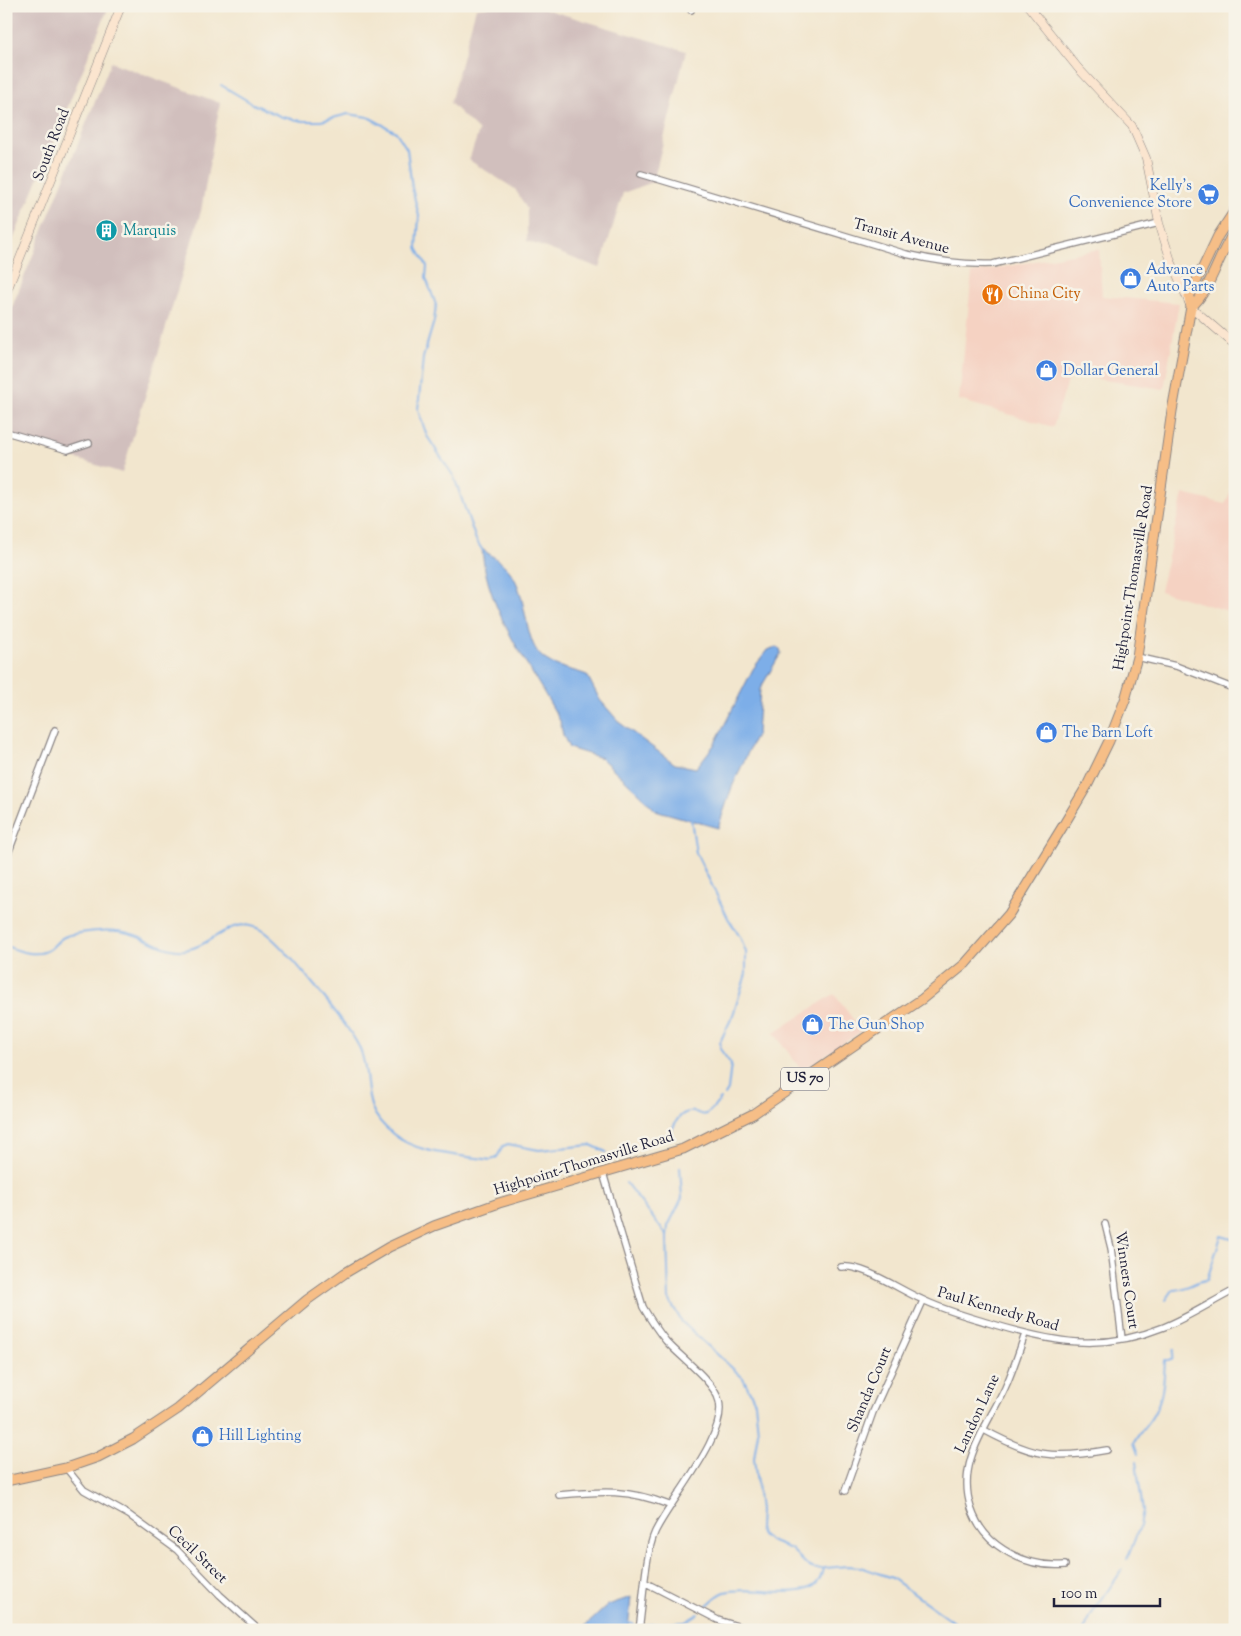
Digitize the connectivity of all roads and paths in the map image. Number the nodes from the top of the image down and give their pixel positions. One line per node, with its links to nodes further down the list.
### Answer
1 (121, 6): 7 (street, South Road)
2 (1028, 6): 5 (street)
3 (641, 174): 5 (street, Transit Avenue)
4 (1235, 210): 8 (main road, Highpoint-Thomasville Road / US 70)
5 (1159, 223): 8 (street)
6 (1235, 231): 8 (main road, Highpoint-Thomasville Road / US 70)
7 (6, 293)
8 (1190, 307): 9 (street); 12 (main road, Highpoint-Thomasville Road / US 70)
9 (1235, 345)
10 (6, 432): 11 (street)
11 (89, 443)
12 (1137, 657): 13 (street); 16 (main road, Highpoint-Thomasville Road / US 70)
13 (1235, 689)
14 (55, 730): 15 (street)
15 (6, 859)
16 (603, 1172): 25 (main road, Highpoint-Thomasville Road / US 70); 29 (street)
17 (1105, 1224): 22 (street, Winners Court)
18 (841, 1267): 20 (street, Paul Kennedy Road)
19 (1235, 1290): 22 (street, Paul Kennedy Road)
20 (923, 1301): 21 (street, Paul Kennedy Road); 27 (street, Shanda Court)
21 (1025, 1334): 22 (street, Paul Kennedy Road); 23 (street, Landon Lane)
22 (1122, 1339)
23 (984, 1430): 24 (street); 30 (street, Landon Lane)
24 (1107, 1450)
25 (66, 1468): 26 (main road, Highpoint-Thomasville Road / US 70); 32 (street, Cecil Street)
26 (6, 1481)
27 (845, 1491)
28 (559, 1496): 29 (street)
29 (670, 1505): 31 (street)
30 (1065, 1565)
31 (646, 1583): 33 (street); 34 (street)
32 (259, 1630)
33 (639, 1630)
34 (750, 1630)
35 (866, 1630): 36 (street)
36 (878, 1630)

